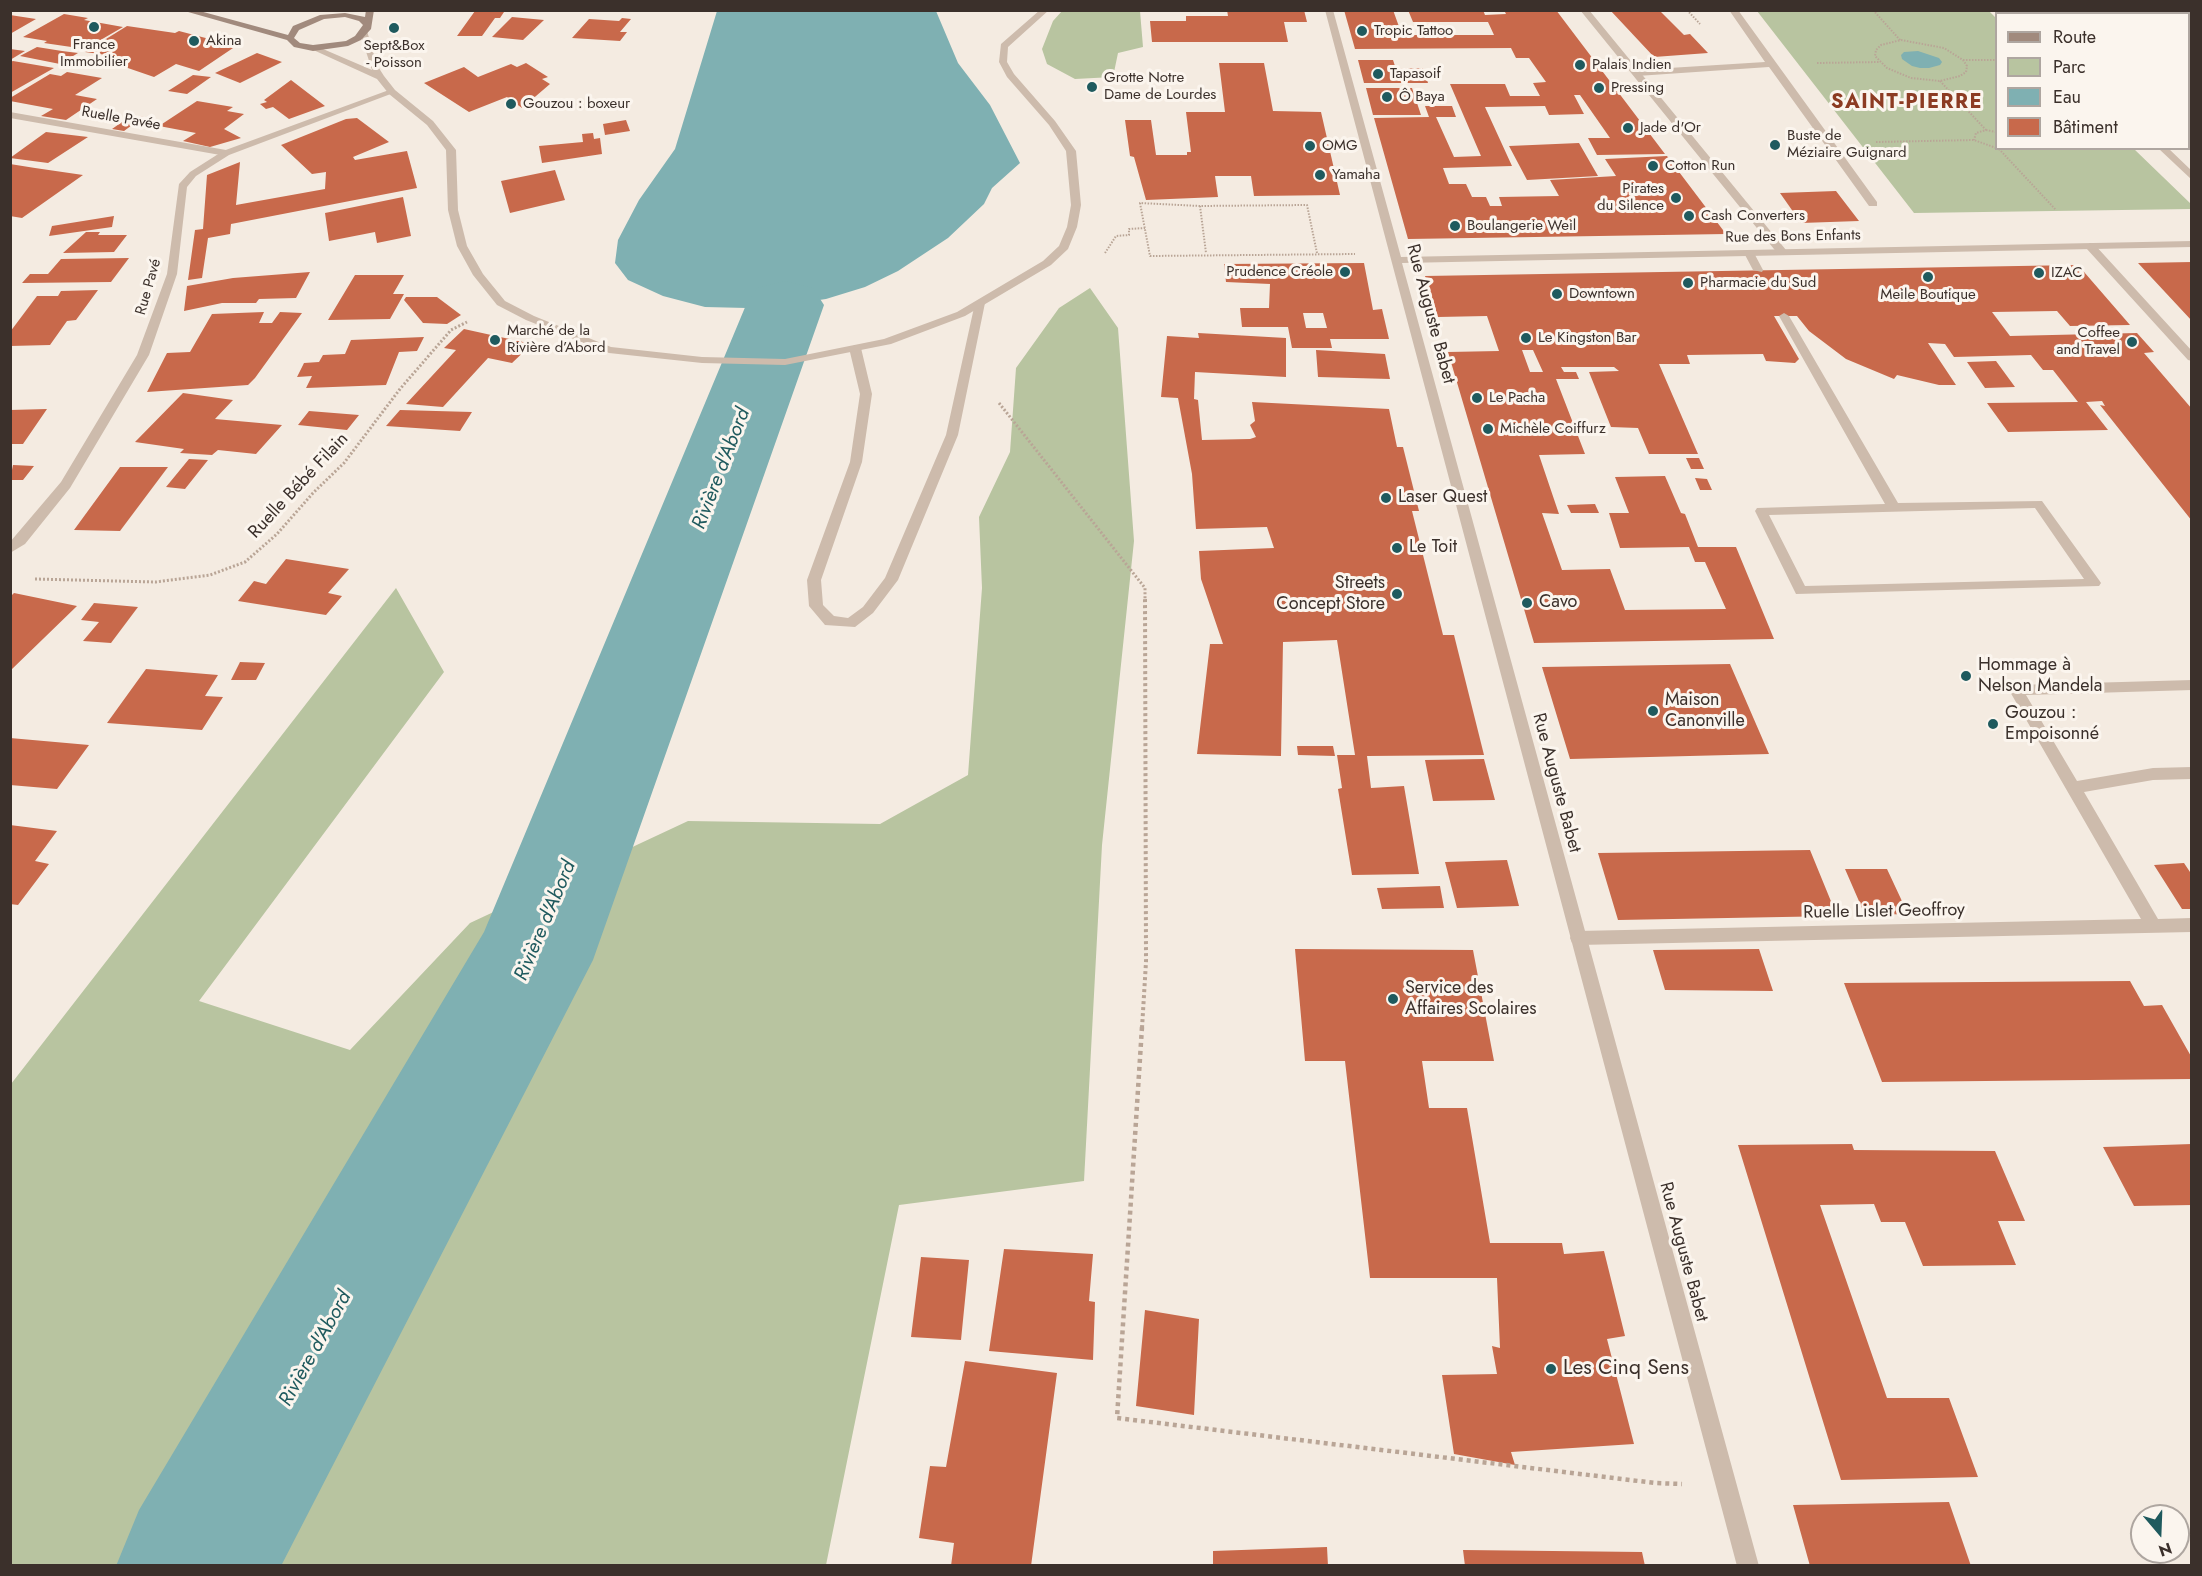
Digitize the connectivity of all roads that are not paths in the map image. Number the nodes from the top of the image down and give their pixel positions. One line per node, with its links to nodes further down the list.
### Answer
1 (184, 10): 11 (main road)
2 (344, 10): 8 (main road)
3 (370, 10): 10 (main road)
4 (1045, 10): 30 (street)
5 (1329, 10): 28 (street, Rue Auguste Babet)
6 (1584, 10): 16 (street)
7 (1733, 10): 15 (street)
8 (334, 16): 9 (main road); 10 (main road)
9 (312, 20): 11 (main road); 13 (main road)
10 (366, 23): 12 (main road)
11 (245, 25): 13 (main road)
12 (364, 33): 14 (main road); 17 (street)
13 (290, 38): 14 (main road)
14 (313, 48): 17 (street)
15 (1771, 64): 16 (street); 23 (street)
16 (1637, 73): 26 (street)
17 (380, 77): 18 (street)
18 (392, 92): 21 (street, Rue Pavé); 32 (street)
19 (10, 115): 21 (street, Ruelle Pavée)
20 (2164, 150): 22 (street)
21 (226, 153): 35 (street, Rue Pavé)
22 (2192, 177)
23 (1873, 204)
24 (2192, 244): 25 (street, Rue des Bons Enfants)
25 (2090, 246): 26 (street, Rue des Bons Enfants); 33 (street)
26 (1782, 252): 27 (street, Rue des Bons Enfants)
27 (1749, 253): 28 (street, Rue des Bons Enfants); 29 (street)
28 (1396, 260): 41 (street, Rue Auguste Babet)
29 (1758, 270)
30 (980, 303): 32 (street); 32 (street)
31 (1784, 316): 34 (street)
32 (855, 348)
33 (2192, 358)
34 (1894, 508): 34 (street)
35 (10, 549)
36 (2192, 685): 38 (street)
37 (2192, 773): 38 (street)
38 (2073, 788): 40 (street)
39 (2192, 925): 40 (street, Ruelle Lislet Geoffroy)
40 (2154, 926): 41 (street, Ruelle Lislet Geoffroy)
41 (1578, 938): 42 (street, Rue Auguste Babet)
42 (1748, 1566)

